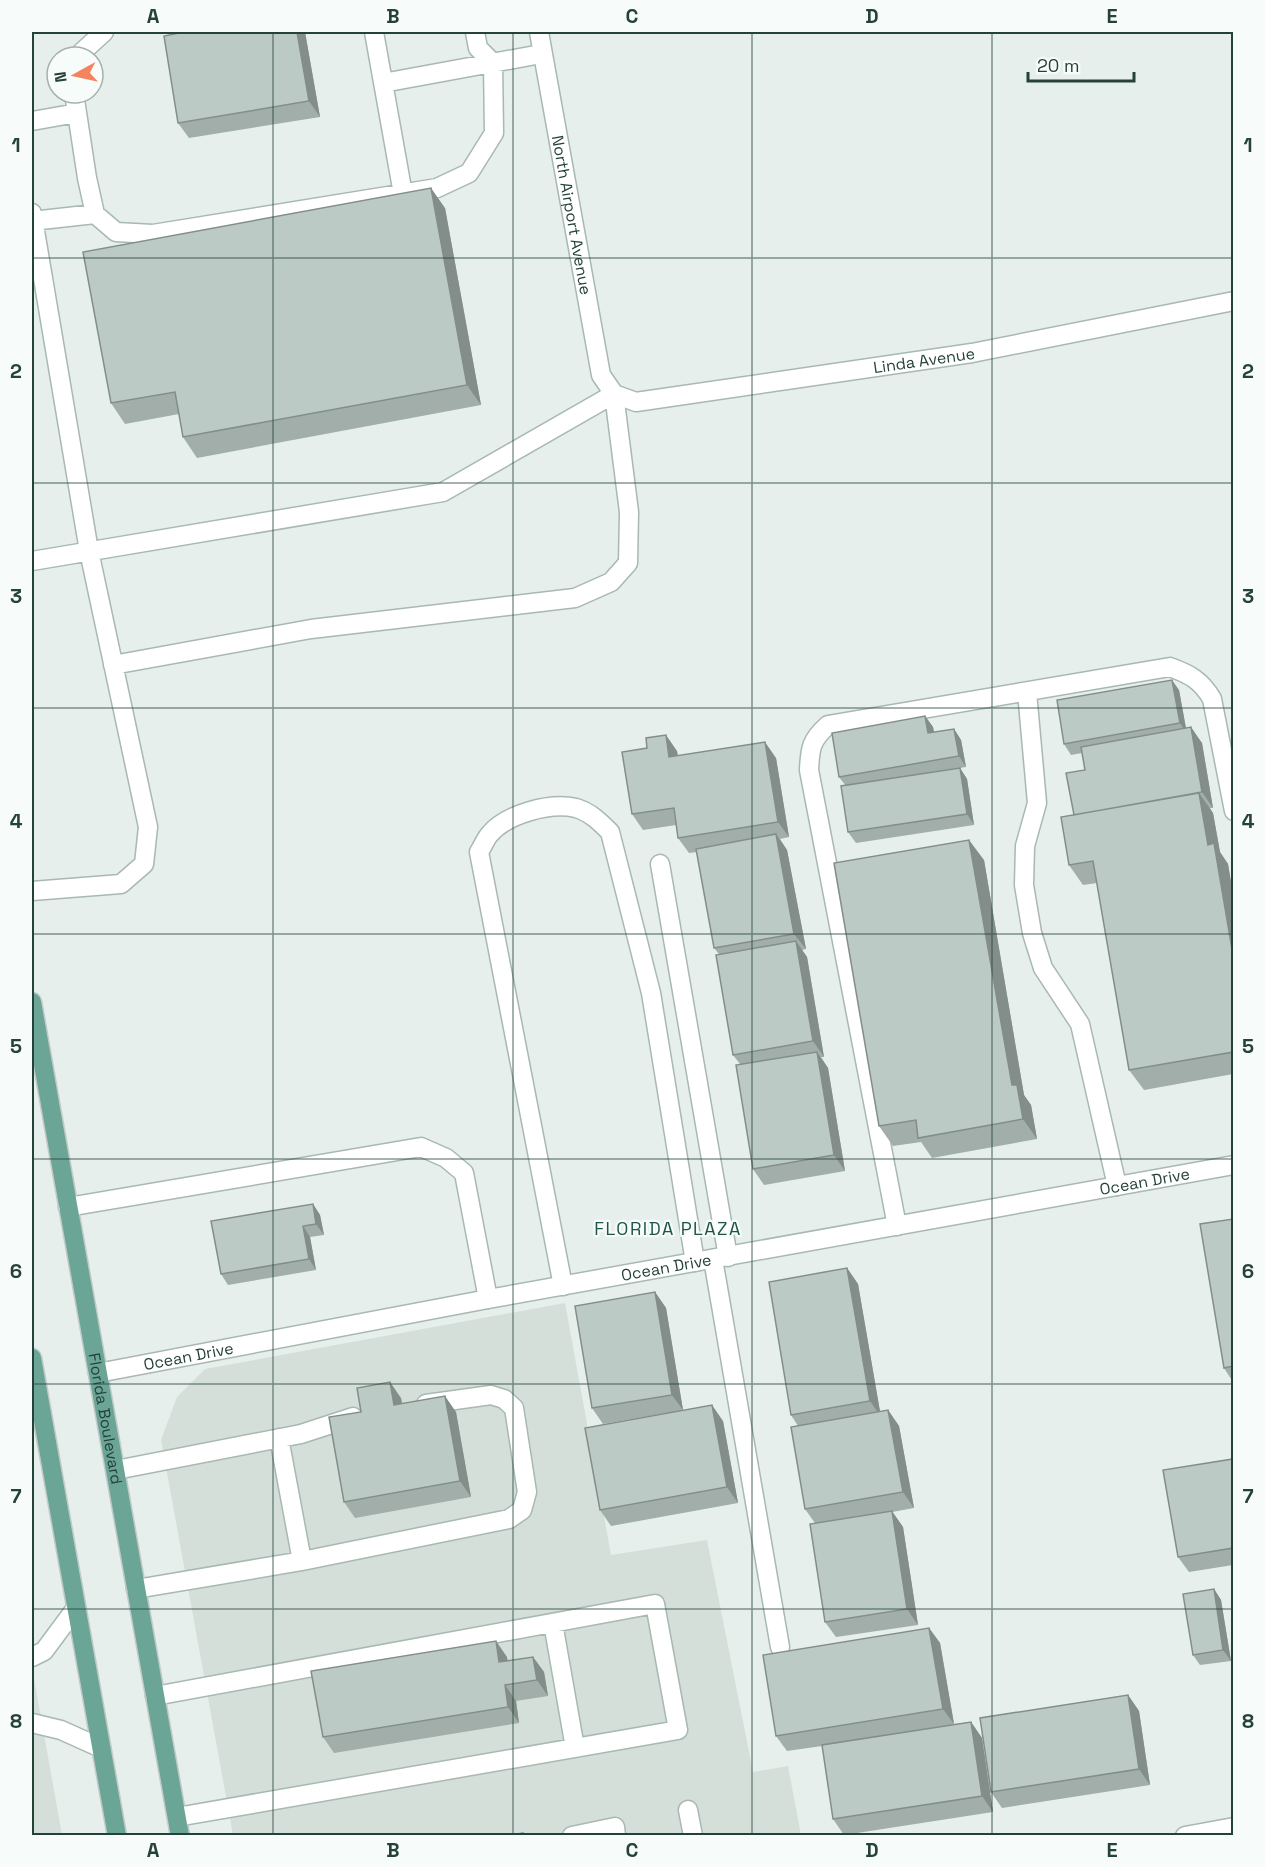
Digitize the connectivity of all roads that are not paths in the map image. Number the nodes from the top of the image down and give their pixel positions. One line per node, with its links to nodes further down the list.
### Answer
1 (104, 32): 5 (street)
2 (374, 32): 8 (street)
3 (475, 32): 7 (street)
4 (539, 32): 6 (street, North Airport Avenue)
5 (90, 45)
6 (541, 54): 7 (street); 16 (street, North Airport Avenue)
7 (493, 63): 8 (street); 12 (street)
8 (383, 83): 12 (street)
9 (76, 105): 10 (street)
10 (77, 113): 11 (street); 13 (street)
11 (32, 121)
12 (402, 194): 13 (street)
13 (95, 214): 14 (street)
14 (32, 218): 17 (street)
15 (1233, 302): 16 (street, Linda Avenue)
16 (614, 394): 17 (street); 19 (street)
17 (89, 552): 18 (street); 19 (street)
18 (32, 561)
19 (113, 665): 23 (street)
20 (1027, 692): 21 (street); 26 (street); 28 (street)
21 (1233, 811)
22 (660, 864): 29 (street)
23 (32, 891)
24 (32, 1002): 27 (main road, Florida Boulevard)
25 (1233, 1165): 26 (street, Ocean Drive)
26 (1117, 1186): 28 (street, Ocean Drive)
27 (68, 1207): 31 (street); 33 (main road, Florida Boulevard)
28 (897, 1226): 29 (street, Ocean Drive)
29 (712, 1259): 30 (street, Ocean Drive); 30 (street); 42 (street)
30 (563, 1286): 31 (street, Ocean Drive)
31 (488, 1299): 33 (street, Ocean Drive)
32 (32, 1358): 40 (main road)
33 (98, 1373): 37 (main road, Florida Boulevard)
34 (409, 1407): 38 (street)
35 (370, 1414): 36 (street)
36 (279, 1438): 37 (street); 38 (street)
37 (116, 1470): 39 (main road, Florida Boulevard)
38 (302, 1561): 39 (street)
39 (136, 1589): 44 (main road, Florida Boulevard)
40 (76, 1608): 43 (street); 46 (main road)
41 (554, 1623): 44 (street); 47 (street); 47 (street)
42 (780, 1647)
43 (32, 1657)
44 (155, 1696): 49 (main road, Florida Boulevard)
45 (32, 1723): 46 (street)
46 (101, 1748): 51 (main road)
47 (575, 1748): 49 (street)
48 (688, 1809): 55 (street)
49 (177, 1817): 52 (main road, Florida Boulevard)
50 (1233, 1827): 56 (street)
51 (117, 1836)
52 (180, 1836)
53 (572, 1836): 54 (street)
54 (616, 1836)
55 (693, 1836)
56 (1185, 1836)

